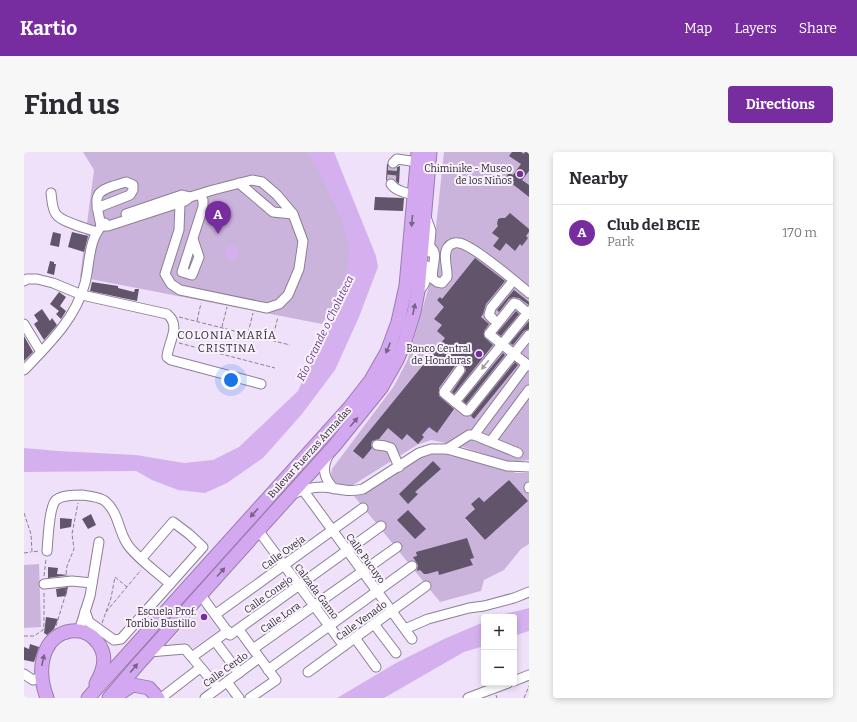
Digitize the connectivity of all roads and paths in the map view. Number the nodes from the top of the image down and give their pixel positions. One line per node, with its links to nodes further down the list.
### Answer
1 (430, 152): 7 (highway, Bulevar Fuerzas Armadas)
2 (435, 152): 7 (street)
3 (418, 156): 4 (street); 10 (highway, Bulevar Fuerzas Armadas)
4 (393, 164)
5 (239, 183): 9 (street); 14 (street); 14 (street)
6 (391, 184): 10 (street)
7 (428, 186): 15 (highway, Bulevar Fuerzas Armadas)
8 (51, 193): 16 (street)
9 (200, 195): 11 (street); 17 (street)
10 (414, 195): 83 (highway, Bulevar Fuerzas Armadas, one-way to 83)
11 (190, 197): 12 (street); 16 (street)
12 (180, 203): 14 (street); 16 (street)
13 (97, 208): 16 (street)
14 (294, 214)
15 (425, 214): 18 (street); 21 (highway, Bulevar Fuerzas Armadas)
16 (98, 229): 23 (street)
17 (193, 239)
18 (430, 247): 19 (street); 21 (street)
19 (514, 280): 22 (street); 30 (street)
20 (24, 281): 23 (street)
21 (418, 291): 51 (highway, Bulevar Fuerzas Armadas, one-way to 21)
22 (529, 293)
23 (82, 295): 28 (street); 40 (street)
24 (202, 301): 31 (path)
25 (227, 306): 33 (path)
26 (253, 312): 34 (path)
27 (529, 313): 38 (street); 38 (street)
28 (166, 314): 31 (path); 36 (street)
29 (278, 317): 37 (path)
30 (492, 319)
31 (197, 321): 33 (path)
32 (24, 324): 40 (street)
33 (222, 328): 34 (path)
34 (247, 334): 37 (path)
35 (529, 335): 41 (street)
36 (171, 340): 43 (path); 46 (street)
37 (272, 340): 39 (path)
38 (502, 344): 41 (street); 48 (street, one-way to 48)
39 (290, 345)
40 (41, 352): 44 (street)
41 (514, 353): 42 (street); 48 (street)
42 (528, 365): 49 (street)
43 (275, 368)
44 (24, 370)
45 (460, 370): 48 (street)
46 (261, 384)
47 (529, 390): 50 (street)
48 (455, 402)
49 (474, 435): 50 (street); 53 (street)
50 (491, 441): 54 (street)
51 (335, 445): 57 (street); 60 (highway, Bulevar Fuerzas Armadas)
52 (377, 445): 55 (street)
53 (447, 449): 55 (street); 56 (street)
54 (518, 453)
55 (398, 466): 57 (street)
56 (529, 467)
57 (334, 489): 58 (street)
58 (303, 490): 60 (street); 65 (street, Calle Pucuyo)
59 (80, 495): 68 (street); 72 (street); 77 (path)
60 (290, 495): 64 (highway, Bulevar Fuerzas Armadas)
61 (364, 508): 65 (street, Calle Oveja)
62 (24, 513): 70 (path)
63 (381, 526): 69 (street, Calle Conejo)
64 (258, 530): 73 (street, Calzada Gamo); 86 (highway, Bulevar Fuerzas Armadas, one-way to 64)
65 (333, 530): 69 (street, Calle Pucuyo); 73 (street, Calle Oveja)
66 (99, 542): 78 (street)
67 (397, 547): 75 (street, Calle Lora)
68 (47, 551): 70 (path); 79 (path)
69 (348, 551): 75 (street, Calle Pucuyo); 80 (street, Calle Conejo)
70 (32, 552): 71 (path)
71 (24, 553)
72 (144, 561): 76 (street); 76 (street); 82 (path)
73 (284, 565): 80 (street, Calzada Gamo); 91 (street, Calle Oveja)
74 (412, 566): 84 (street)
75 (363, 571): 84 (street, Calle Pucuyo); 87 (street, Calle Lora)
76 (172, 581): 83 (street); 94 (street)
77 (66, 582): 78 (street); 79 (street); 96 (path)
78 (92, 583): 89 (street)
79 (44, 584): 100 (path)
80 (300, 585): 87 (street, Calzada Gamo); 97 (street, Calle Conejo)
81 (426, 586): 88 (street, Calle Venado)
82 (127, 587): 90 (path); 90 (path)
83 (187, 587): 123 (highway, Bulevar Fuerzas Armadas)
84 (377, 591): 88 (street, Calle Pucuyo); 93 (street)
85 (529, 592): 95 (street)
86 (200, 594): 91 (street); 106 (highway, Bulevar Fuerzas Armadas)
87 (314, 606): 93 (street, Calzada Gamo); 105 (street, Calle Lora)
88 (392, 611): 92 (street, Calle Venado); 95 (street, Calle Pucuyo)
89 (85, 612): 94 (street); 98 (street)
90 (106, 612): 94 (path)
91 (216, 614): 99 (street)
92 (374, 624): 101 (street, Calle Venado); 107 (street)
93 (329, 626): 104 (street, Calzada Gamo); 112 (street)
94 (100, 629)
95 (405, 629): 102 (street, Calle Pucuyo)
96 (54, 630)
97 (238, 630): 99 (street, Calle Conejo); 105 (street)
98 (79, 631): 117 (highway, one-way to 98); 123 (highway)
99 (228, 632): 103 (street)
100 (24, 636)
101 (355, 638): 104 (street, Calle Venado); 110 (street)
102 (412, 638)
103 (215, 641): 108 (street); 114 (street)
104 (344, 646): 113 (street, Calle Venado)
105 (253, 649): 109 (street)
106 (149, 652): 108 (street); 125 (highway, Bulevar Fuerzas Armadas, one-way to 106)
107 (396, 653)
108 (192, 657): 111 (street)
109 (259, 658): 112 (street); 114 (street, Calle Cerdo)
110 (376, 667)
111 (200, 668): 122 (street); 127 (street)
112 (268, 670): 130 (street)
113 (308, 672)
114 (239, 673): 119 (street, Calle Cerdo)
115 (24, 674): 117 (street)
116 (529, 675): 118 (street)
117 (41, 678): 124 (highway)
118 (517, 680)
119 (227, 682): 122 (street, Calle Cerdo); 129 (street)
120 (500, 686): 131 (street)
121 (529, 686): 132 (path)
122 (218, 688): 128 (street, Calle Cerdo)
123 (90, 696)
124 (47, 698)
125 (109, 698)
126 (114, 698): 127 (highway)
127 (160, 698)
128 (204, 698)
129 (239, 698)
130 (250, 698)
131 (468, 698)
132 (524, 698)

